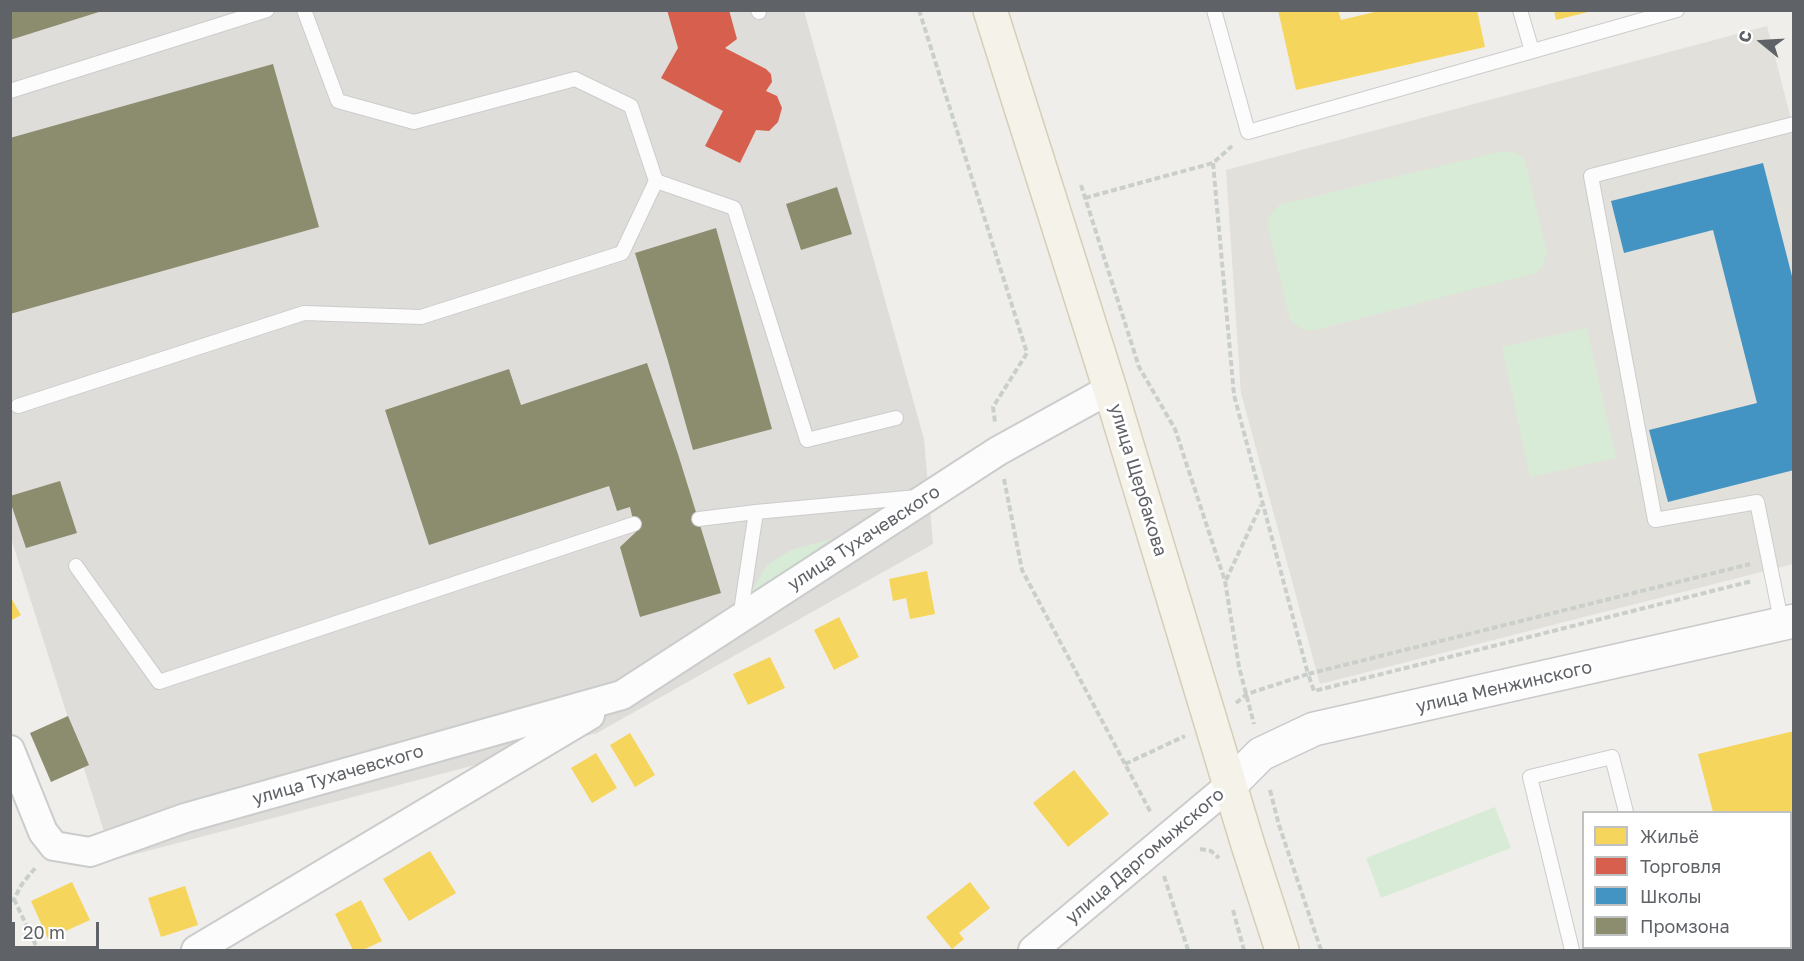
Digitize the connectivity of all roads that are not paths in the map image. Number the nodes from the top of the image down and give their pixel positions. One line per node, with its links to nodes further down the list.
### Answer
1 (267, 10): 8 (lane)
2 (304, 10): 10 (lane)
3 (990, 10): 11 (main road, улица Щербакова)
4 (1214, 10): 7 (lane)
5 (1520, 10): 7 (lane)
6 (1673, 11): 7 (lane)
7 (1532, 51)
8 (10, 91)
9 (1794, 124): 20 (lane)
10 (656, 181): 12 (lane); 13 (lane)
11 (1110, 389): 14 (street, улица Тухачевского); 23 (main road, улица Щербакова)
12 (18, 406)
13 (896, 418)
14 (928, 496): 15 (lane); 19 (street, улица Тухачевского)
15 (756, 512): 16 (lane); 19 (lane)
16 (699, 519)
17 (634, 524): 18 (lane)
18 (76, 566)
19 (740, 619): 21 (street, улица Тухачевского)
20 (1788, 623): 23 (street, улица Менжинского)
21 (622, 695): 22 (street, улица Тухачевского); 25 (street, улица Тухачевского)
22 (10, 750)
23 (1230, 785): 26 (street, улица Даргомыжского); 27 (main road, улица Щербакова)
24 (1626, 811): 28 (lane)
25 (196, 951)
26 (1033, 951)
27 (1282, 951)
28 (1572, 951)

